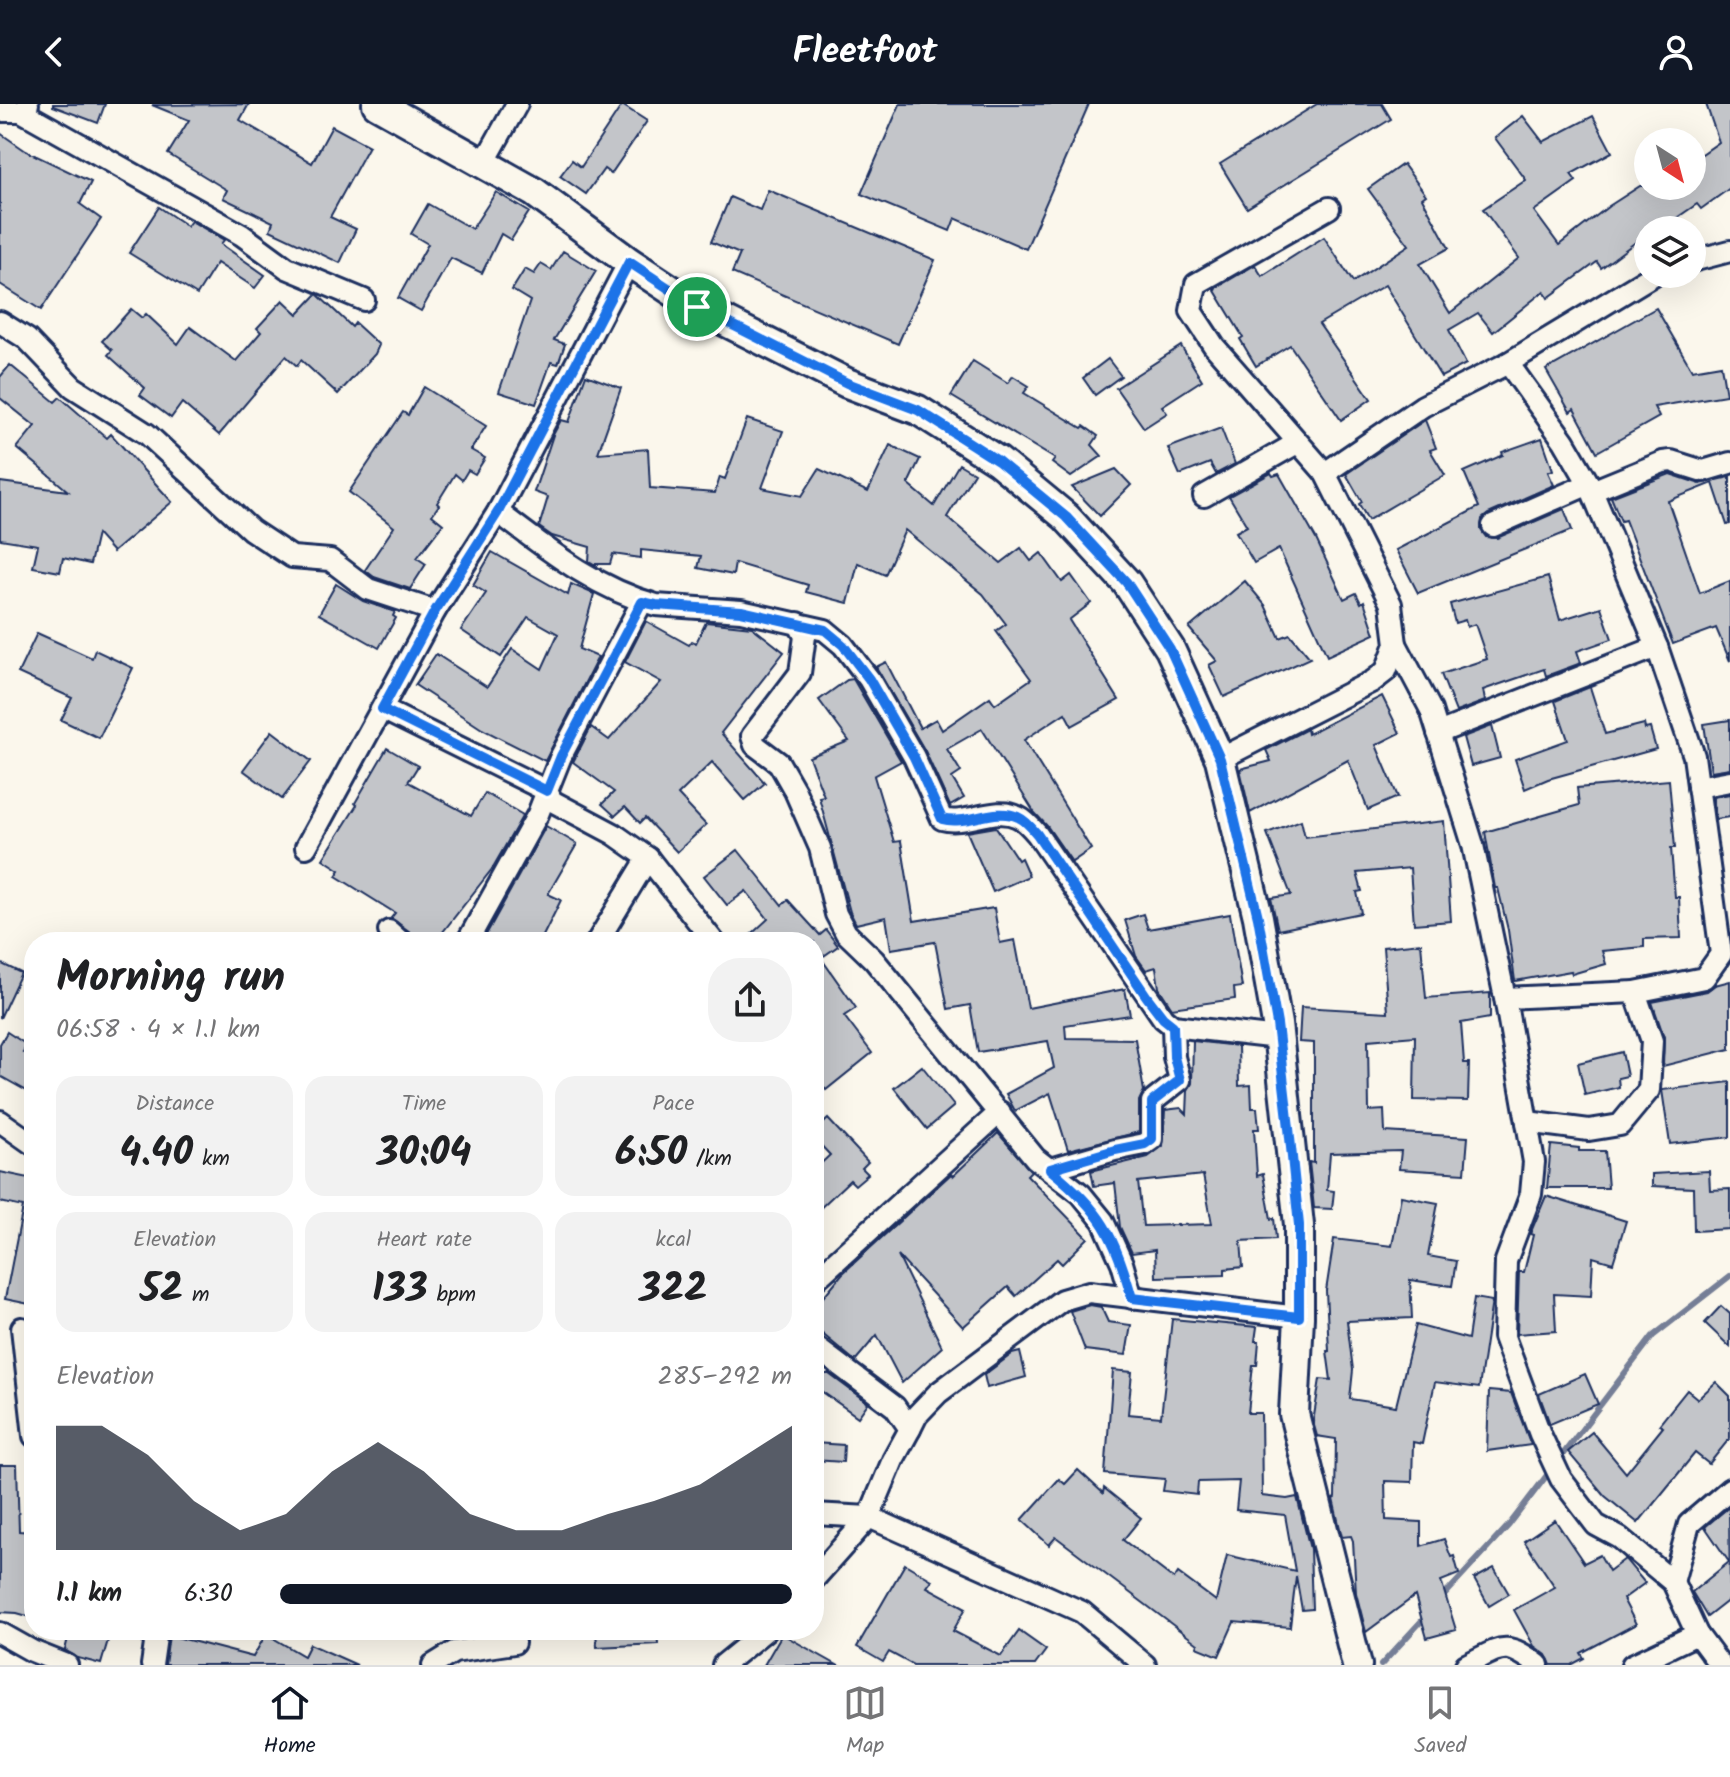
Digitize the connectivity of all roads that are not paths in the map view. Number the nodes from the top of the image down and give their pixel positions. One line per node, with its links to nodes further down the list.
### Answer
1 (377, 104): 5 (main road)
2 (517, 104): 5 (street)
3 (24, 107): 4 (street); 11 (street)
4 (0, 111)
5 (484, 163): 9 (main road)
6 (1329, 208): 14 (street)
7 (1730, 251): 8 (street)
8 (1706, 257)
9 (629, 262): 19 (street); 28 (main road)
10 (1634, 287): 13 (street)
11 (364, 300)
12 (0, 322): 22 (street)
13 (1508, 363): 16 (street); 17 (street)
14 (1297, 443): 16 (street); 18 (street)
15 (1730, 463): 17 (street)
16 (1325, 473): 24 (street)
17 (1591, 487): 20 (street); 25 (street)
18 (1204, 496)
19 (498, 512): 21 (street); 22 (street)
20 (1493, 526)
21 (642, 602): 23 (street); 31 (street)
22 (435, 611): 26 (street)
23 (798, 623): 39 (street); 41 (street)
24 (1396, 644): 27 (street); 28 (street)
25 (1657, 647): 27 (street); 30 (street)
26 (382, 709): 31 (street); 32 (street)
27 (1438, 733): 38 (street)
28 (1220, 759): 40 (main road)
29 (1730, 781): 30 (street)
30 (1698, 787): 37 (street)
31 (547, 791): 33 (street); 34 (street)
32 (306, 847)
33 (648, 858): 35 (street); 36 (street)
34 (473, 932)
35 (603, 932)
36 (706, 932)
37 (1635, 992): 38 (street); 43 (street)
38 (1505, 998): 43 (street)
39 (1173, 1026): 40 (street); 45 (street)
40 (1278, 1038): 48 (main road)
41 (1000, 1112): 45 (street); 46 (street)
42 (0, 1121): 44 (street)
43 (1527, 1122): 57 (street)
44 (24, 1138)
45 (1050, 1169): 47 (street)
46 (824, 1272)
47 (1132, 1298): 48 (street); 52 (street)
48 (1299, 1317): 68 (main road)
49 (22, 1328): 50 (street)
50 (24, 1346)
51 (824, 1354): 52 (street)
52 (910, 1429): 55 (street)
53 (1730, 1489): 57 (street)
54 (824, 1515): 55 (street)
55 (869, 1517): 56 (street); 67 (street)
56 (824, 1568)
57 (1673, 1582): 59 (street)
58 (0, 1633): 63 (street)
59 (1697, 1634): 71 (street); 72 (street)
60 (156, 1640): 64 (street)
61 (754, 1640): 66 (street)
62 (514, 1643): 65 (street)
63 (67, 1665)
64 (152, 1665)
65 (433, 1665)
66 (723, 1665)
67 (1145, 1665)
68 (1357, 1665)
69 (1466, 1665): 70 (street)
70 (1538, 1665)
71 (1632, 1665)
72 (1720, 1665)

